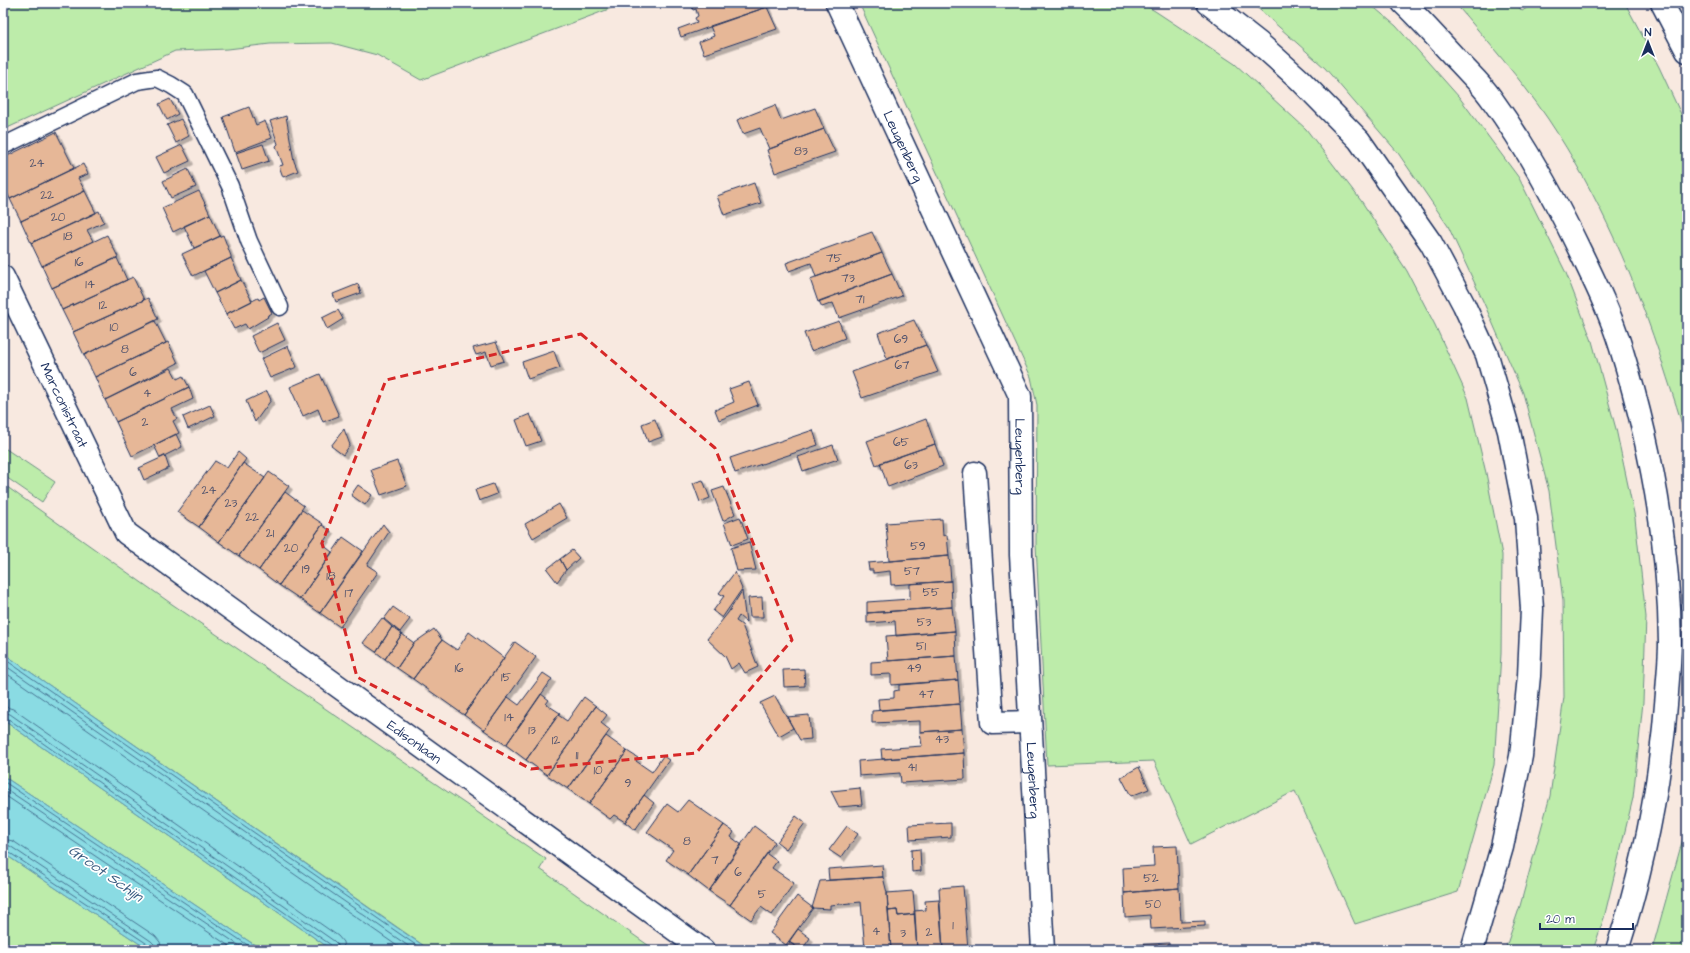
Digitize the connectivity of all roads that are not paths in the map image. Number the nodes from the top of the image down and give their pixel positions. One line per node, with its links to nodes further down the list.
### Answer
1 (837, 3): 11 (main road, Leugenberg)
2 (1208, 3): 14 (main road)
3 (1403, 3): 15 (main road)
4 (1662, 3): 5 (main road)
5 (1687, 52)
6 (3, 146): 8 (lane)
7 (3, 276): 10 (main road, Marconistraat)
8 (280, 306)
9 (975, 473): 11 (main road)
10 (126, 533): 12 (main road, Edisonlaan)
11 (1030, 722): 13 (main road, Leugenberg)
12 (703, 950)
13 (1043, 950)
14 (1472, 950)
15 (1617, 950)

